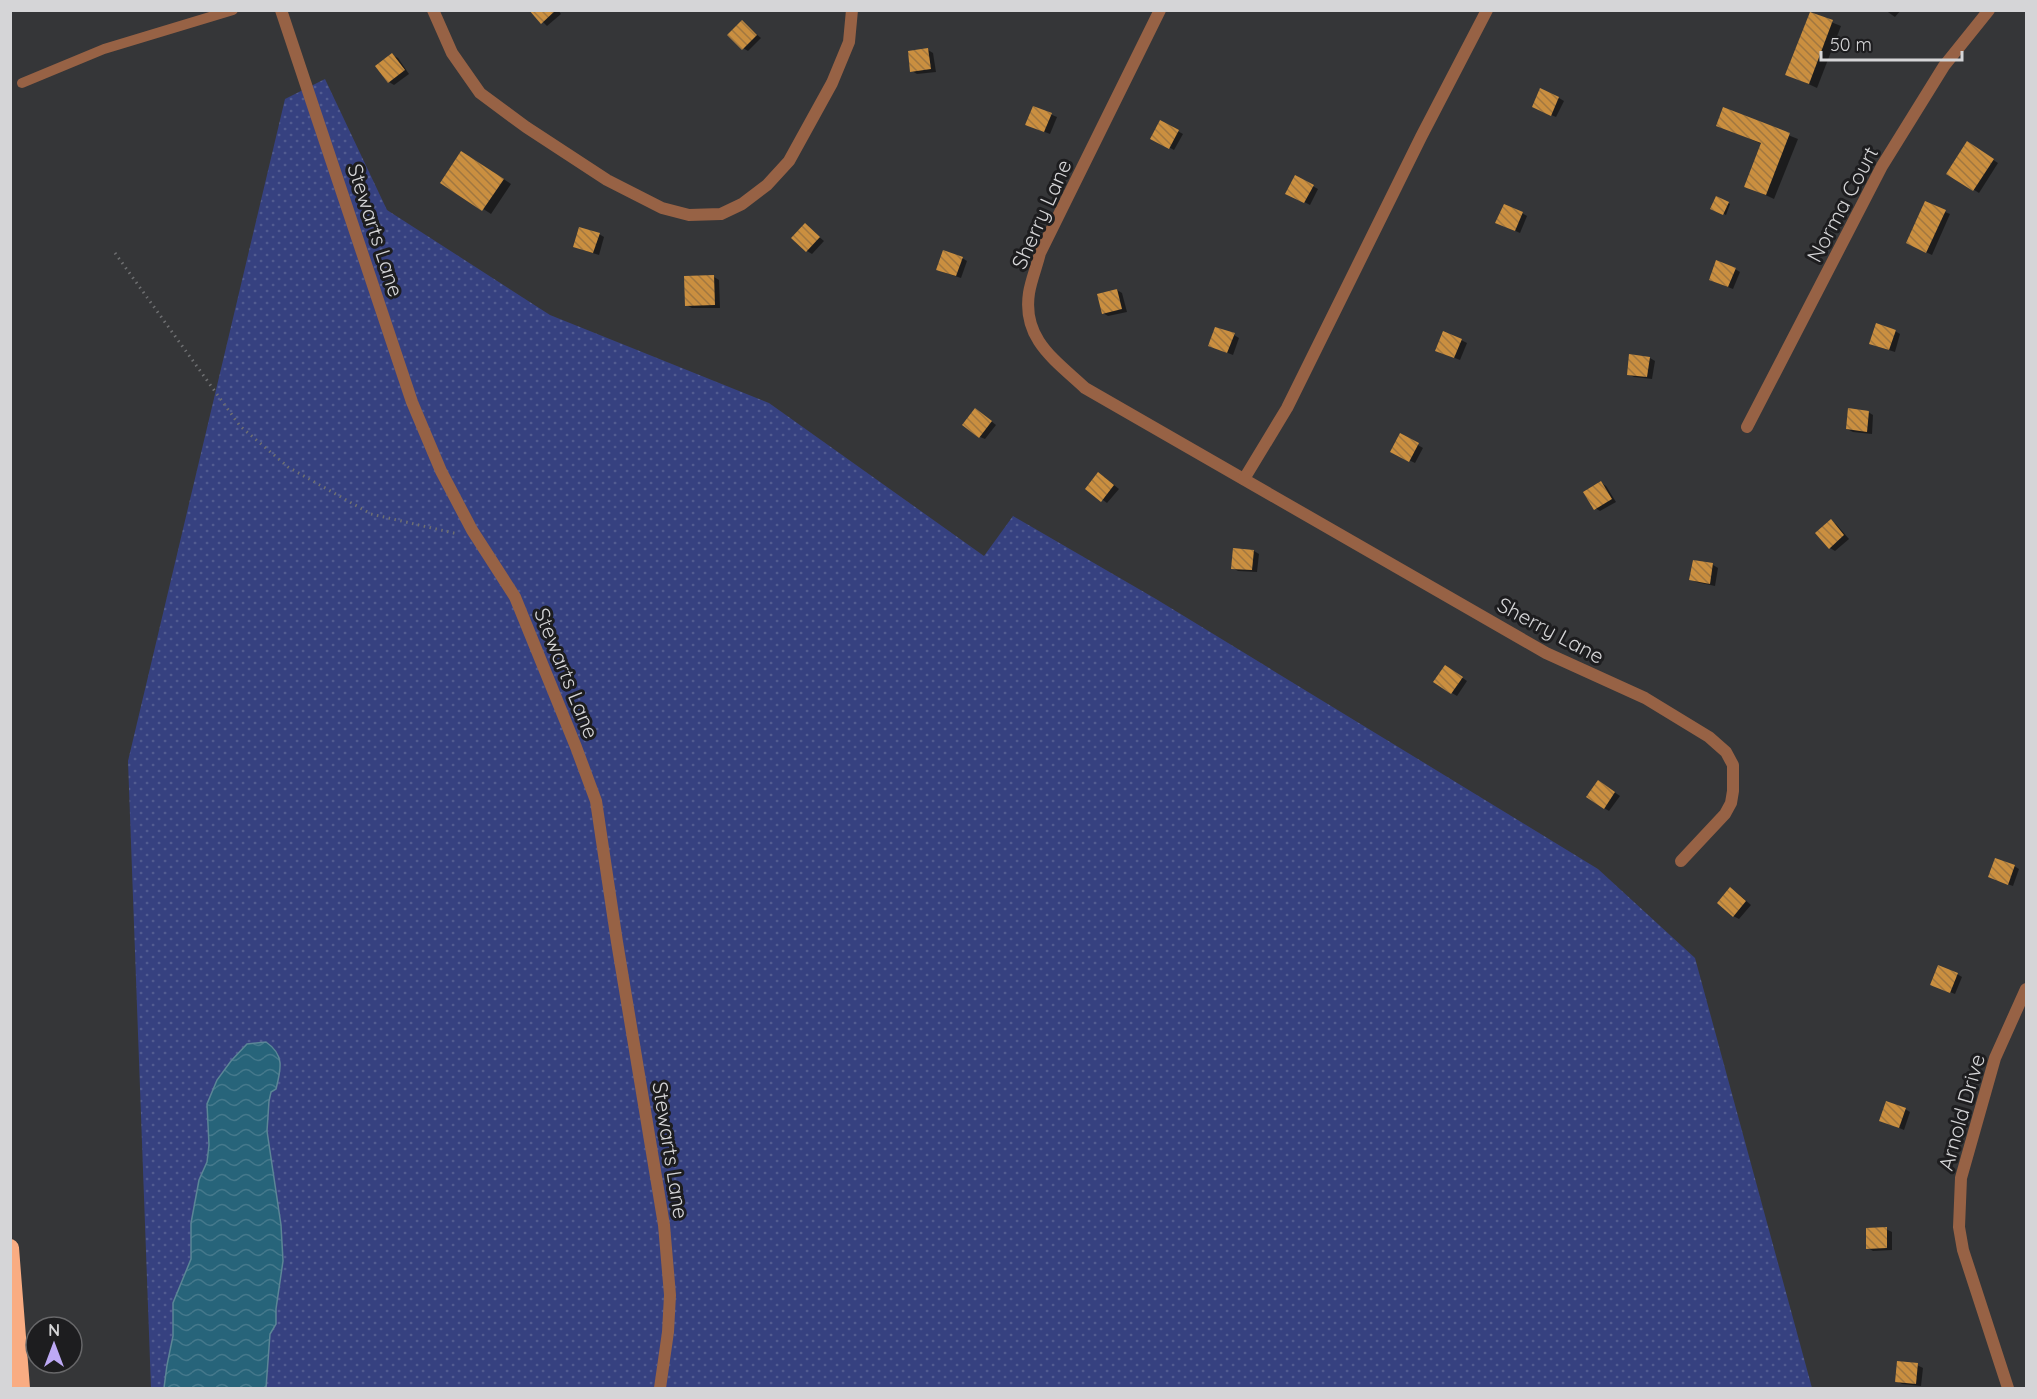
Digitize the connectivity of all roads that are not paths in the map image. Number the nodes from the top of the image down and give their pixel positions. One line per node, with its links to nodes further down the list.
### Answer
1 (233, 10): 8 (lane)
2 (281, 10): 16 (street, Stewarts Lane)
3 (433, 10): 4 (street)
4 (852, 10)
5 (1160, 10): 10 (street, Sherry Lane)
6 (1487, 10): 10 (street)
7 (1989, 10): 9 (street, Norma Court)
8 (22, 83)
9 (1747, 427)
10 (1244, 479): 11 (street, Sherry Lane)
11 (1681, 861)
12 (2026, 989): 17 (street, Arnold Drive)
13 (10, 1248): 14 (highway)
14 (11, 1280): 15 (highway)
15 (21, 1389)
16 (660, 1389)
17 (2008, 1389)

